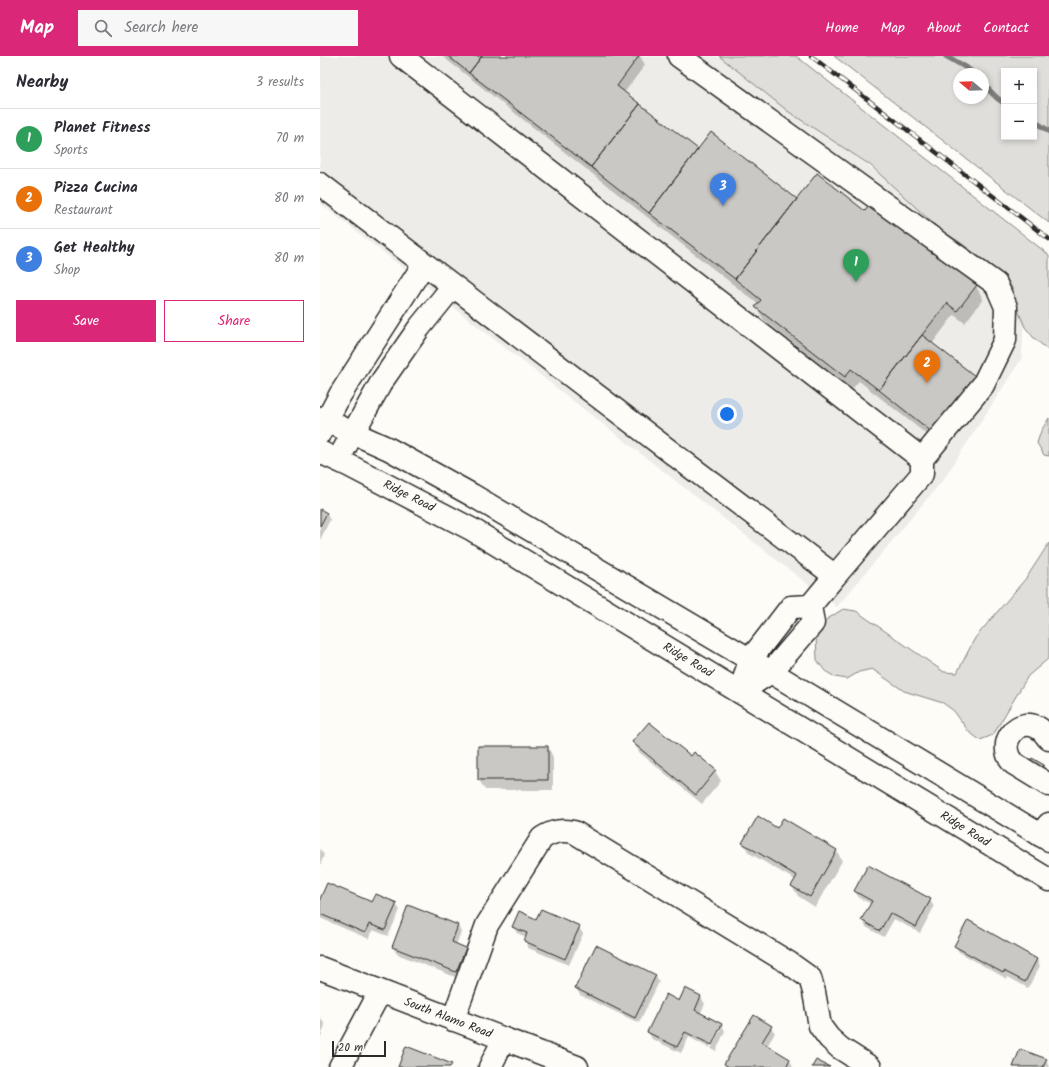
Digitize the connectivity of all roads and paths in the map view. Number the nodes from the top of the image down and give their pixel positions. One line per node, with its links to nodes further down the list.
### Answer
1 (401, 56): 9 (main road)
2 (679, 56): 9 (main road)
3 (320, 184): 4 (main road)
4 (424, 264): 5 (main road); 6 (main road)
5 (453, 286): 7 (main road); 10 (main road)
6 (322, 424): 7 (main road)
7 (353, 433): 8 (main road); 12 (main road)
8 (329, 456): 14 (main road, Ridge Road)
9 (922, 459): 10 (main road)
10 (835, 576): 11 (main road)
11 (810, 606): 12 (main road); 13 (main road)
12 (750, 660): 13 (main road); 14 (main road)
13 (771, 672): 14 (main road); 17 (main road)
14 (740, 692): 18 (main road, Ridge Road)
15 (1049, 739): 16 (main road)
16 (1049, 786)
17 (1042, 832): 18 (main road)
18 (1011, 858): 19 (main road, Ridge Road)
19 (1049, 880)
20 (320, 968): 21 (main road, South Alamo Road)
21 (380, 992): 22 (main road, South Alamo Road); 24 (main road)
22 (453, 1020): 23 (main road, South Alamo Road); 27 (main road)
23 (504, 1039): 25 (main road); 26 (main road, South Alamo Road)
24 (340, 1067)
25 (490, 1067)
26 (577, 1067)
27 (870, 1067)

